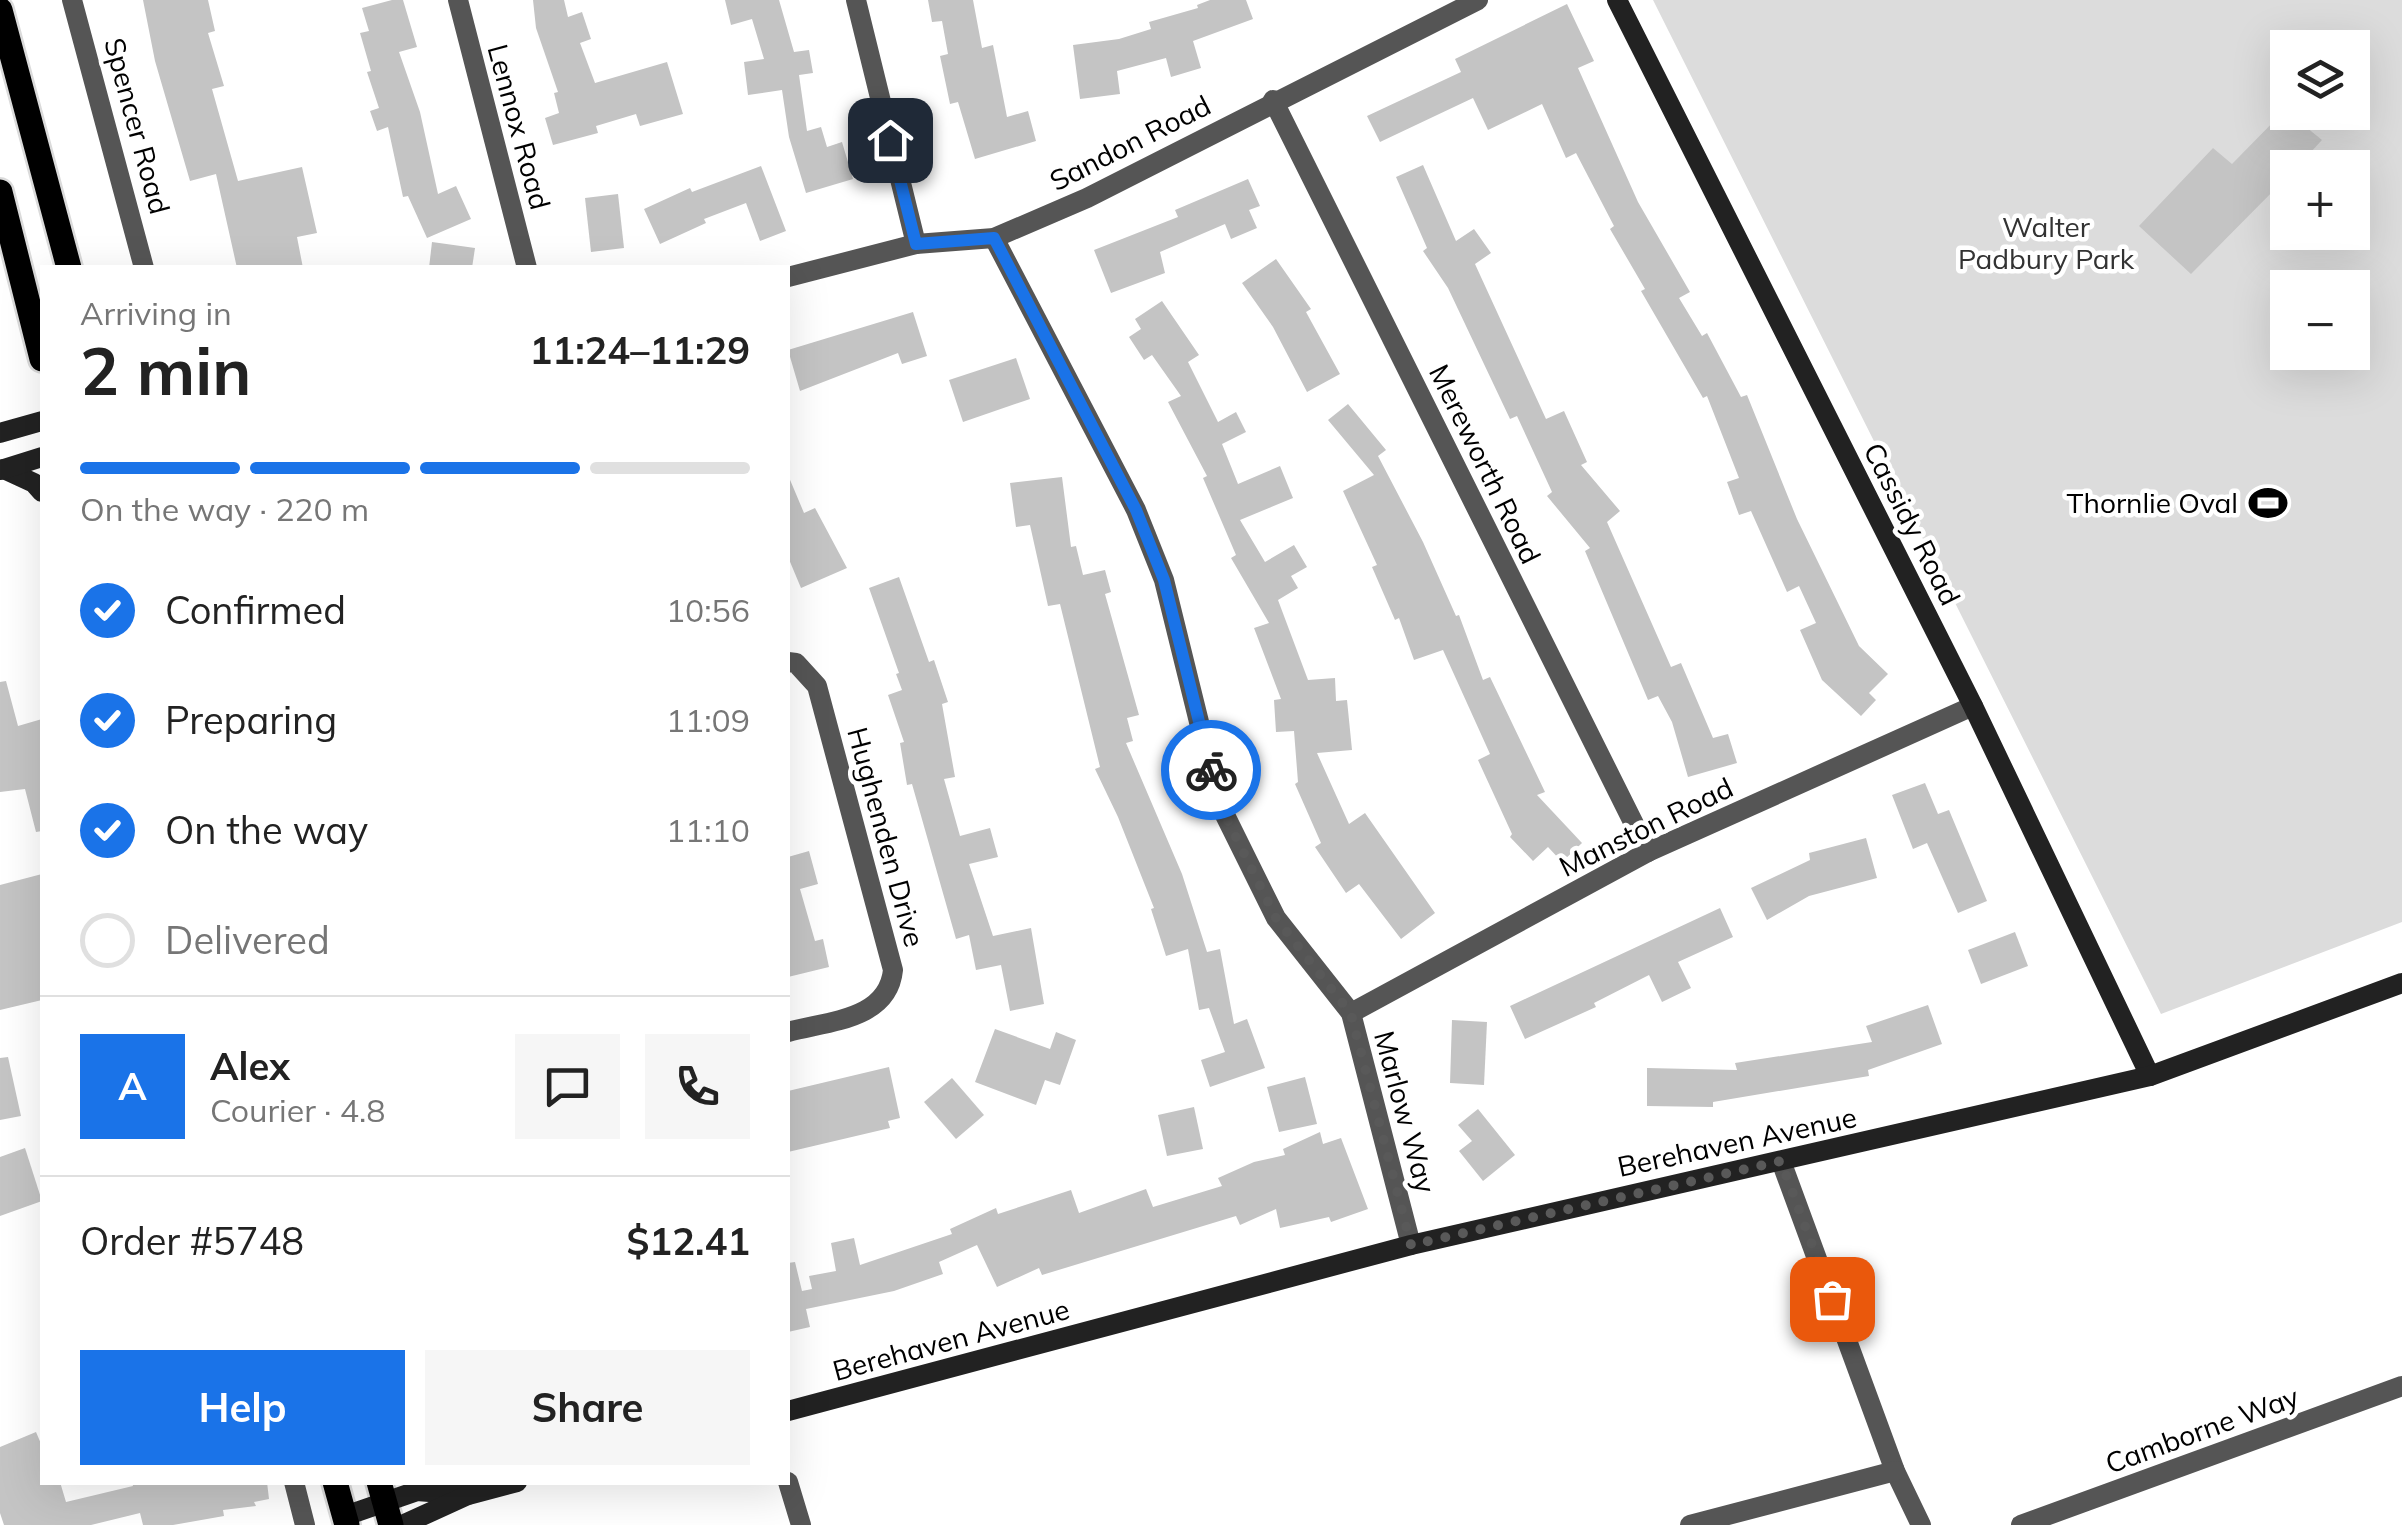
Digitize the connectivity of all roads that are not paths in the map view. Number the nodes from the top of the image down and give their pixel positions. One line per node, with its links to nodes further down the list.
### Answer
1 (72, 0): 12 (street, Spencer Road)
2 (458, 0): 13 (street, Lennox Road)
3 (856, 0): 10 (street)
4 (1478, 0): 7 (street, Sandon Road)
5 (1616, 0): 22 (street, Cassidy Road)
6 (0, 10): 11 (main road)
7 (1274, 100): 9 (street, Sandon Road); 23 (street, Mereworth Road)
8 (0, 192): 15 (main road)
9 (994, 238): 10 (street, Sandon Road); 25 (street, Marlow Way)
10 (916, 244): 14 (street, Sandon Road)
11 (68, 265)
12 (143, 265)
13 (526, 265)
14 (790, 276)
15 (40, 351)
16 (40, 422): 17 (street)
17 (0, 433)
18 (40, 458): 19 (street)
19 (2, 469): 20 (street)
20 (40, 490)
21 (790, 662): 26 (street, Hughenden Drive)
22 (1973, 706): 23 (street, Manston Road); 27 (street, Cassidy Road)
23 (1648, 852): 25 (street, Manston Road)
24 (2402, 983): 27 (street, Berehaven Avenue)
25 (1351, 1014): 29 (street, Marlow Way)
26 (790, 1031)
27 (2150, 1076): 28 (street, Berehaven Avenue)
28 (1781, 1161): 29 (street, Berehaven Avenue); 32 (street)
29 (1411, 1245): 31 (street, Berehaven Avenue)
30 (2402, 1386): 45 (street, Camborne Way)
31 (790, 1410)
32 (1895, 1471): 43 (street); 44 (street)
33 (295, 1485): 40 (street)
34 (336, 1485): 39 (main road)
35 (506, 1485): 37 (street)
36 (789, 1485): 42 (street)
37 (468, 1495): 38 (street); 41 (street)
38 (386, 1504): 39 (street)
39 (346, 1520)
40 (305, 1525)
41 (402, 1525)
42 (801, 1525)
43 (1690, 1525)
44 (1921, 1525)
45 (2021, 1525)

